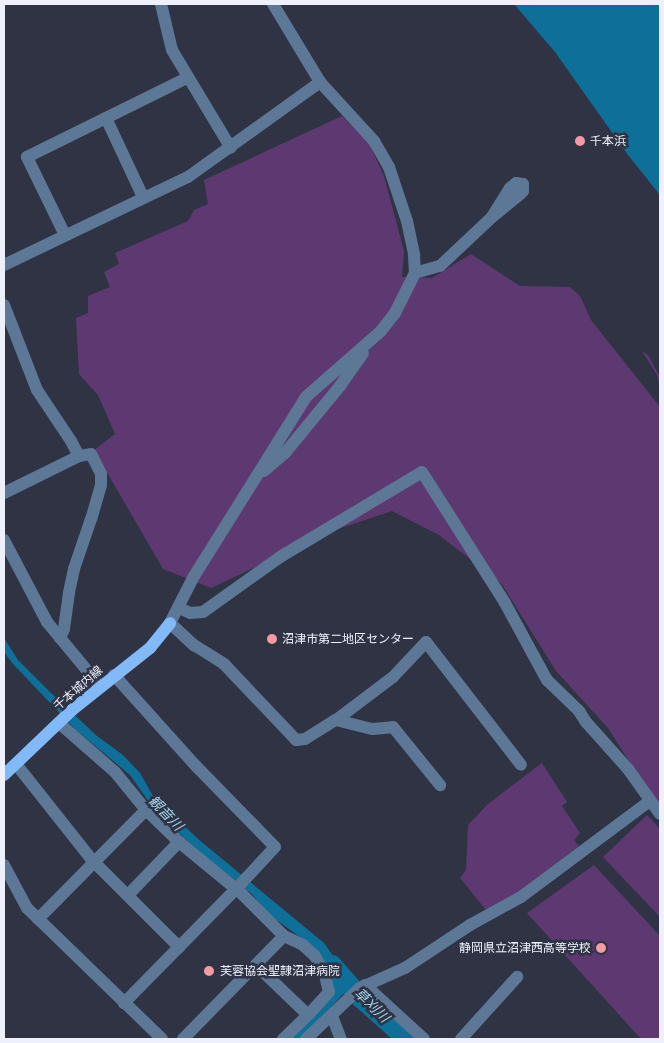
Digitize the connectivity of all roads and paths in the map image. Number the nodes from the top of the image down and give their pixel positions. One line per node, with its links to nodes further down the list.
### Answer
1 (161, 4): 3 (street)
2 (274, 4): 4 (street)
3 (187, 78): 5 (street); 6 (street)
4 (320, 82): 6 (street); 11 (street)
5 (106, 118): 7 (street); 9 (street)
6 (231, 148): 7 (street)
7 (143, 198): 9 (street)
8 (492, 217): 11 (street)
9 (65, 234): 10 (street)
10 (4, 265)
11 (415, 273): 13 (street)
12 (4, 305): 14 (street)
13 (368, 344): 15 (street); 15 (street)
14 (79, 456): 16 (street); 20 (street)
15 (260, 474): 18 (street)
16 (4, 493)
17 (4, 540): 20 (street)
18 (179, 608): 19 (street); 29 (street)
19 (170, 623): 21 (main road, 千本城内線); 24 (street)
20 (60, 638): 22 (street)
21 (114, 675): 22 (main road, 千本城内線); 35 (street)
22 (100, 686): 23 (main road, 千本城内線)
23 (64, 718): 25 (main road, 千本城内線); 30 (street)
24 (336, 720): 26 (street); 28 (street)
25 (16, 764): 27 (main road, 千本城内線); 33 (street)
26 (521, 765)
27 (4, 775)
28 (440, 785)
29 (650, 801): 31 (street); 42 (street)
30 (146, 810): 32 (street); 33 (street)
31 (660, 814)
32 (179, 842): 35 (street); 36 (street)
33 (93, 861): 36 (street); 37 (street)
34 (4, 865): 37 (street)
35 (236, 890): 38 (street); 39 (street)
36 (128, 895): 39 (street)
37 (38, 919): 45 (street)
38 (284, 936): 40 (street); 43 (street)
39 (179, 947): 45 (street)
40 (256, 965): 46 (street); 49 (street)
41 (517, 977): 54 (street)
42 (365, 985): 44 (street); 53 (street)
43 (329, 992): 44 (street); 46 (street)
44 (347, 1001): 47 (street)
45 (124, 1003): 48 (street)
46 (308, 1015): 50 (street)
47 (332, 1016): 51 (street); 52 (street)
48 (162, 1039)
49 (183, 1039)
50 (283, 1039)
51 (306, 1039)
52 (341, 1039)
53 (424, 1039)
54 (461, 1039)

